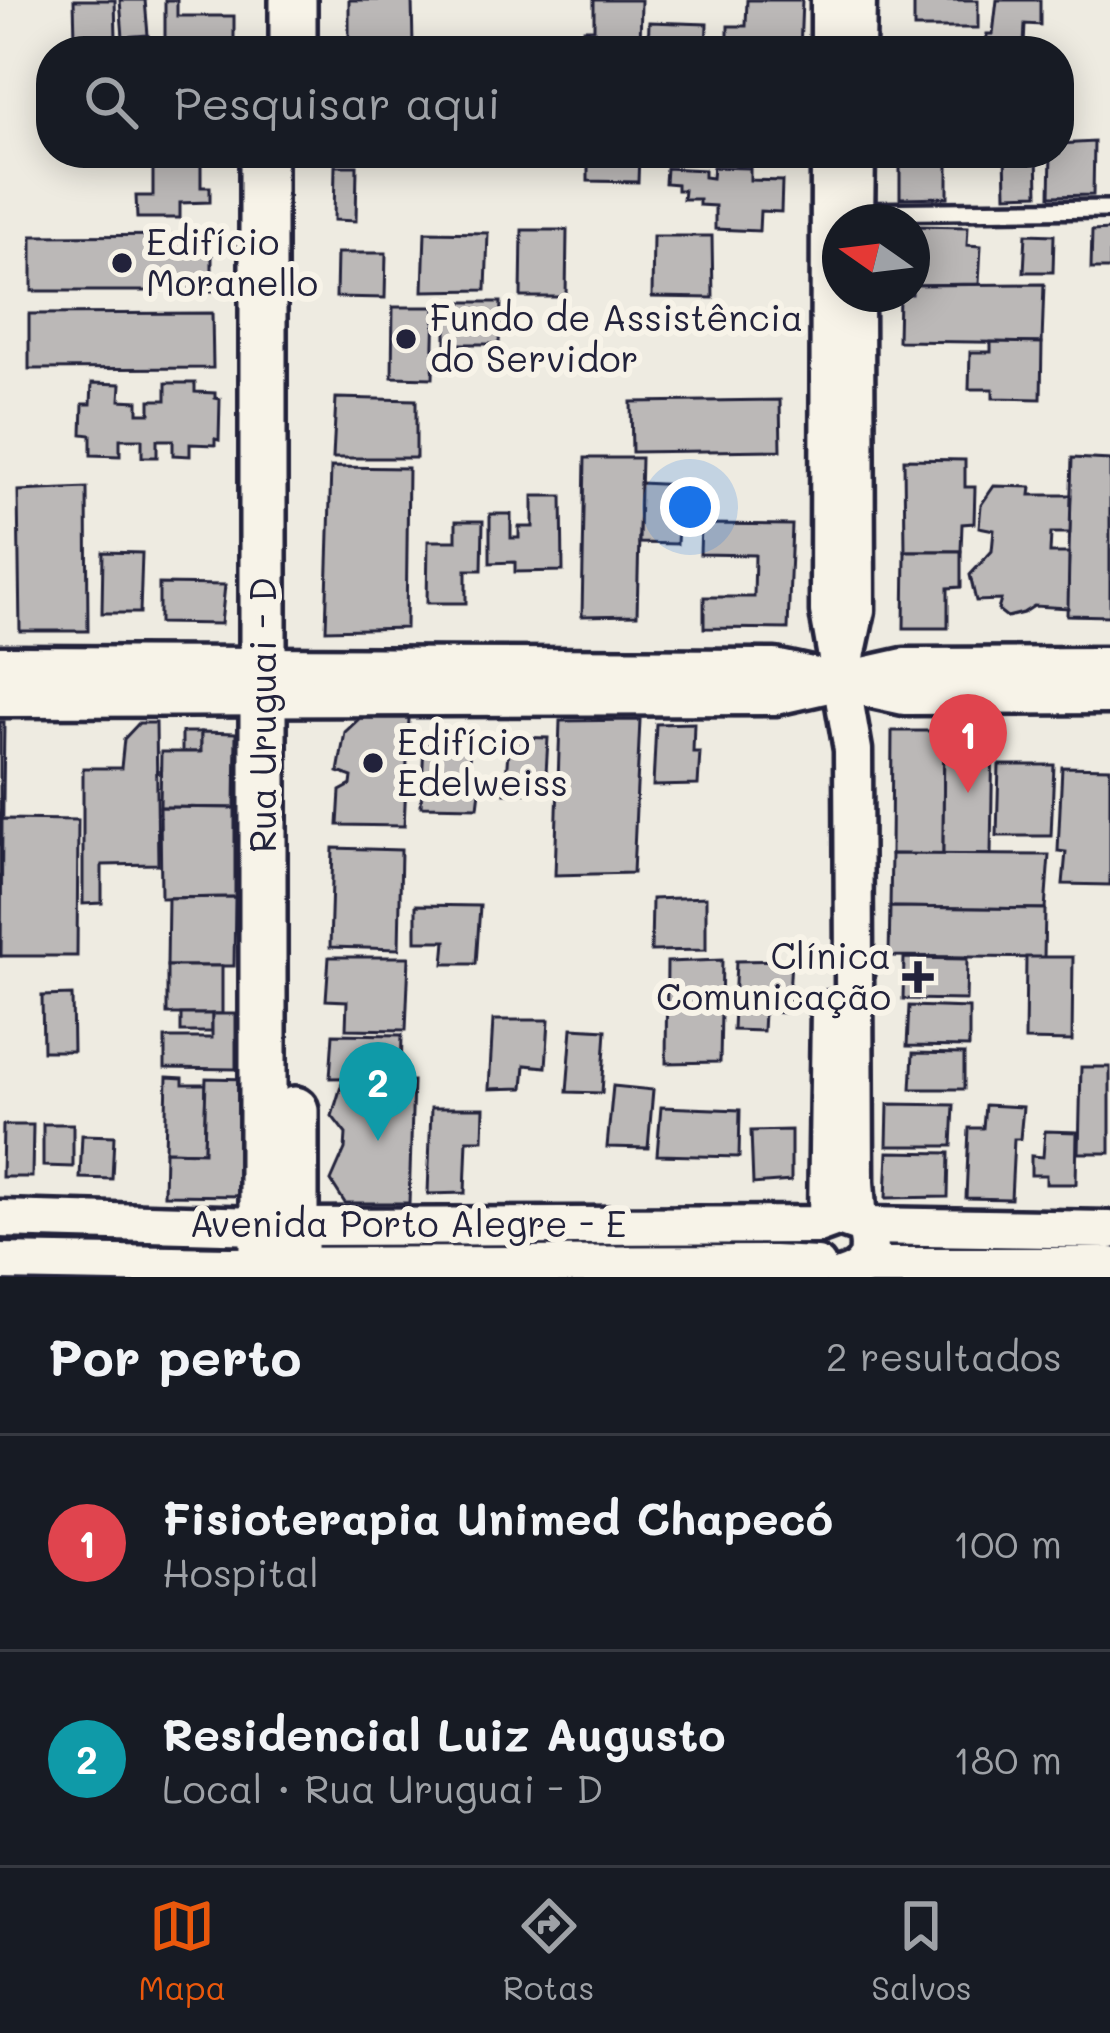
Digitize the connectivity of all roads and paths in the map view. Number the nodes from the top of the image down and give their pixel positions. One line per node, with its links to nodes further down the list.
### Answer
1 (263, 0): 5 (main road)
2 (293, 0): 6 (main road)
3 (830, 0): 7 (street)
4 (857, 0): 8 (street)
5 (263, 36)
6 (292, 36)
7 (830, 36)
8 (856, 36)
9 (263, 168): 22 (main road, Rua Uruguai - D)
10 (293, 168): 22 (main road, Rua Uruguai - D)
11 (834, 168): 13 (street)
12 (854, 168): 14 (street)
13 (844, 204)
14 (849, 204)
15 (1110, 209): 16 (lane)
16 (930, 214)
17 (845, 312): 19 (street)
18 (854, 312): 19 (street)
19 (842, 504): 23 (street)
20 (0, 665): 22 (street)
21 (1110, 665): 23 (street)
22 (278, 682): 23 (street); 25 (street); 30 (main road, Rua Uruguai - D)
23 (842, 682): 24 (street); 27 (street)
24 (1110, 695)
25 (0, 698)
26 (0, 1219): 30 (street, Avenida Porto Alegre - E)
27 (842, 1223): 28 (street, Avenida Porto Alegre - E); 29 (street, Avenida Porto Alegre - E); 34 (street); 34 (street)
28 (580, 1224): 30 (street, Avenida Porto Alegre - E); 32 (street)
29 (1110, 1230)
30 (279, 1256): 31 (street, Avenida Porto Alegre - E); 32 (street, Avenida Porto Alegre - E)
31 (0, 1262)
32 (580, 1264): 34 (street, Avenida Porto Alegre - E)
33 (1110, 1266): 34 (street, Avenida Porto Alegre - E)
34 (840, 1273)

